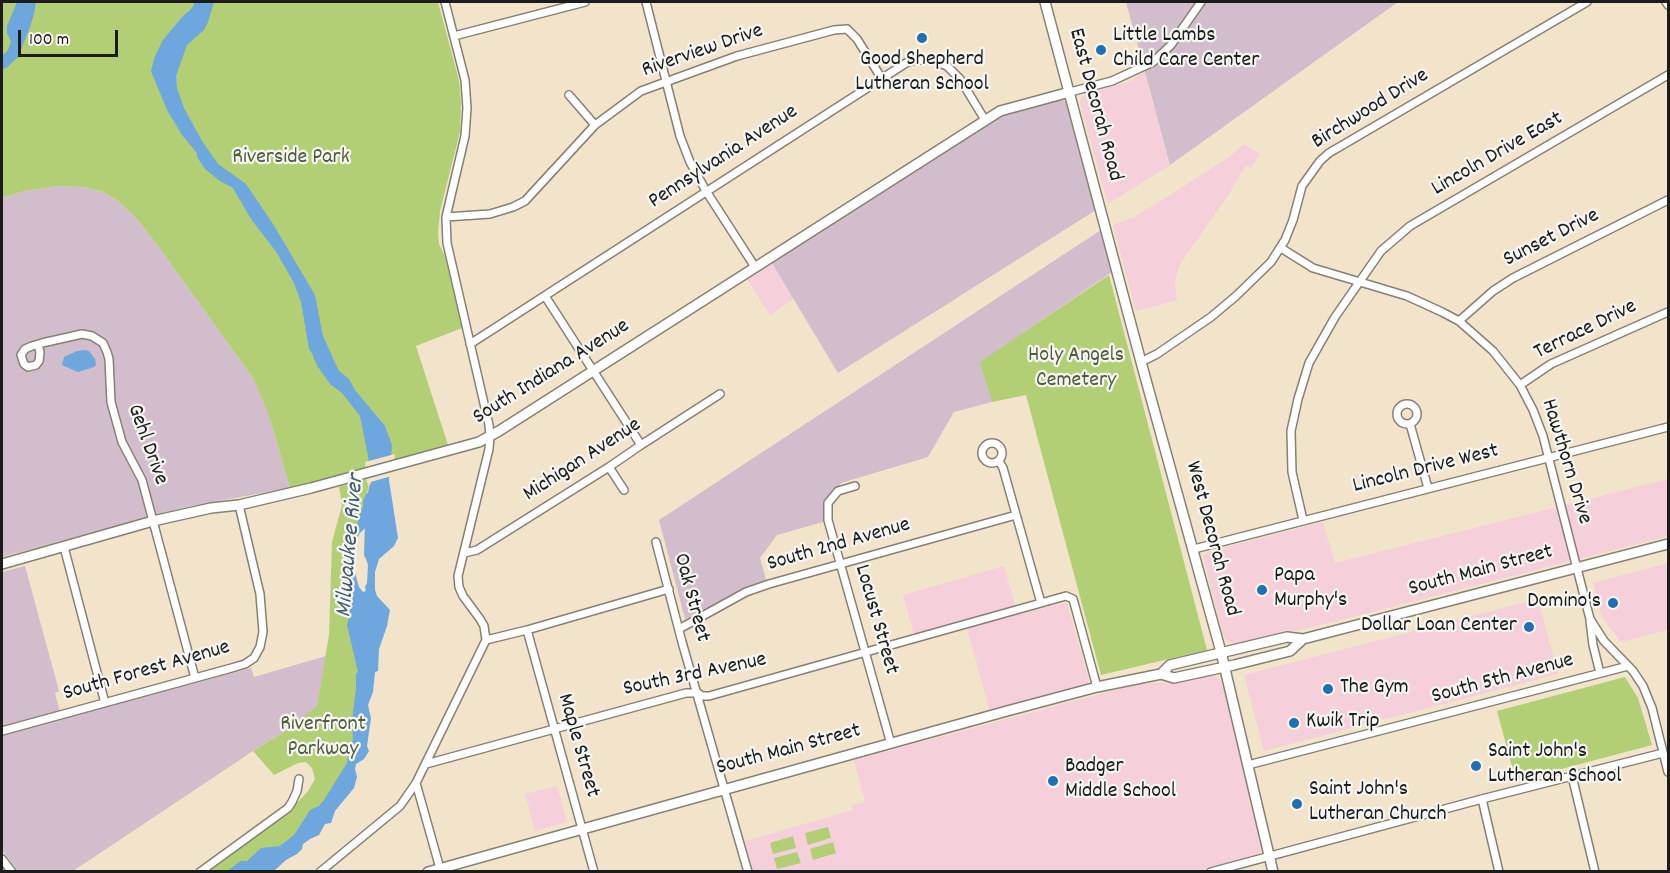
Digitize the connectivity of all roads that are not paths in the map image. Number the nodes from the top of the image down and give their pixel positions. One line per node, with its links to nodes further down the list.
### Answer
1 (445, 2): 10 (street)
2 (585, 2): 8 (street)
3 (646, 2): 13 (street)
4 (1046, 2): 14 (street, East Decorah Road)
5 (1201, 2): 14 (street)
6 (1587, 2): 22 (street, Birchwood Drive)
7 (1666, 2): 9 (street)
8 (561, 4): 10 (street)
9 (1668, 6)
10 (454, 36): 20 (street)
11 (1668, 75): 24 (street, Lincoln Drive East)
12 (882, 79): 13 (street, Riverview Drive); 16 (street, Pennsylvania Avenue); 18 (street, Pennsylvania Avenue)
13 (667, 83): 17 (street, Riverview Drive); 18 (street)
14 (1070, 92): 16 (street, South Indiana Avenue); 21 (street, East Decorah Road)
15 (569, 95): 17 (street)
16 (985, 120): 23 (street, South Indiana Avenue)
17 (595, 126): 20 (street, Riverview Drive)
18 (706, 191): 23 (street); 25 (street, Pennsylvania Avenue)
19 (1668, 200): 27 (street, Sunset Drive)
20 (446, 217): 28 (street)
21 (1104, 219): 30 (street, West Decorah Road)
22 (1281, 248): 24 (street, Hawthorn Drive); 30 (street, Birchwood Drive)
23 (755, 267): 31 (street, South Indiana Avenue)
24 (1359, 282): 27 (street, Hawthorn Drive); 46 (street, Lincoln Drive East)
25 (545, 296): 28 (street, Pennsylvania Avenue); 31 (street)
26 (1668, 312): 32 (street, Terrace Drive)
27 (1459, 321): 32 (street, Hawthorn Drive)
28 (470, 344): 36 (street)
29 (38, 345): 47 (street, Gehl Drive)
30 (1141, 362): 51 (street, West Decorah Road)
31 (592, 372): 36 (street, South Indiana Avenue); 37 (street)
32 (1520, 385): 38 (street, Hawthorn Drive)
33 (720, 394): 37 (street, Michigan Avenue)
34 (1410, 424): 42 (street)
35 (1668, 427): 38 (street, Lincoln Drive West)
36 (490, 436): 44 (street, South Indiana Avenue); 52 (street)
37 (640, 445): 40 (street, Michigan Avenue)
38 (1549, 457): 42 (street, Lincoln Drive West); 55 (street, Hawthorn Drive)
39 (999, 461): 45 (street)
40 (609, 467): 43 (street); 52 (street, Michigan Avenue)
41 (855, 486): 54 (street, Locust Street)
42 (1428, 488): 46 (street, Lincoln Drive West)
43 (624, 490)
44 (240, 505): 47 (street, South Indiana Avenue); 69 (street, South Forest Avenue)
45 (1016, 515): 54 (street, South 2nd Avenue); 57 (street)
46 (1304, 520): 51 (street, Lincoln Drive West)
47 (153, 521): 50 (street, South Indiana Avenue); 69 (street)
48 (656, 542): 56 (street, Oak Street)
49 (1668, 544): 55 (street, South Main Street)
50 (64, 547): 53 (street, South Indiana Avenue); 72 (street)
51 (1194, 549): 64 (street, West Decorah Road)
52 (464, 554): 62 (street)
53 (2, 564)
54 (840, 564): 59 (street, South 2nd Avenue); 63 (street, Locust Street)
55 (1577, 567): 58 (street, Hawthorn Drive); 61 (street, South Main Street)
56 (669, 589): 59 (street, Oak Street); 60 (street)
57 (1041, 603): 63 (street, South 3rd Avenue); 70 (street, South 3rd Avenue)
58 (1590, 619): 65 (street, Hawthorn Drive); 67 (street)
59 (679, 629): 71 (street, Oak Street)
60 (527, 630): 62 (street); 73 (street, Maple Street)
61 (1303, 639): 64 (street, South Main Street); 66 (street, South Main Street)
62 (486, 640): 77 (street)
63 (865, 652): 71 (street, South 3rd Avenue); 75 (street, Locust Street)
64 (1221, 652): 66 (street, West Decorah Road); 68 (street, South Main Street)
65 (1628, 666): 67 (street, South 5th Avenue); 76 (street, Hawthorn Drive)
66 (1225, 667): 68 (street, South Main Street); 78 (street, West Decorah Road)
67 (1600, 673): 78 (street, South 5th Avenue)
68 (1161, 674): 70 (street, South Main Street)
69 (195, 678): 72 (street, South Forest Avenue)
70 (1097, 687): 75 (street, South Main Street)
71 (698, 693): 73 (street, South 3rd Avenue); 83 (street, Oak Street)
72 (105, 703): 74 (street, South Forest Avenue)
73 (553, 728): 77 (street, South 3rd Avenue); 85 (street, Maple Street)
74 (2, 731)
75 (891, 744): 83 (street, South Main Street)
76 (1664, 753): 79 (street, Hawthorn Drive); 80 (street)
77 (426, 764): 82 (street)
78 (1248, 765): 86 (street, West Decorah Road)
79 (1668, 772)
80 (1572, 776): 84 (street); 98 (street)
81 (299, 778): 90 (street)
82 (416, 783): 88 (street); 91 (street)
83 (725, 788): 85 (street, South Main Street); 94 (street, Oak Street)
84 (1482, 799): 86 (street); 97 (street)
85 (582, 829): 88 (street, South Main Street); 93 (street, Maple Street)
86 (1269, 855): 95 (street); 96 (street, West Decorah Road)
87 (2, 859): 89 (street)
88 (441, 870): 92 (street, South Main Street)
89 (12, 872)
90 (200, 872)
91 (320, 872)
92 (428, 872)
93 (594, 872)
94 (748, 872)
95 (1211, 872)
96 (1273, 872)
97 (1499, 872)
98 (1595, 872)

